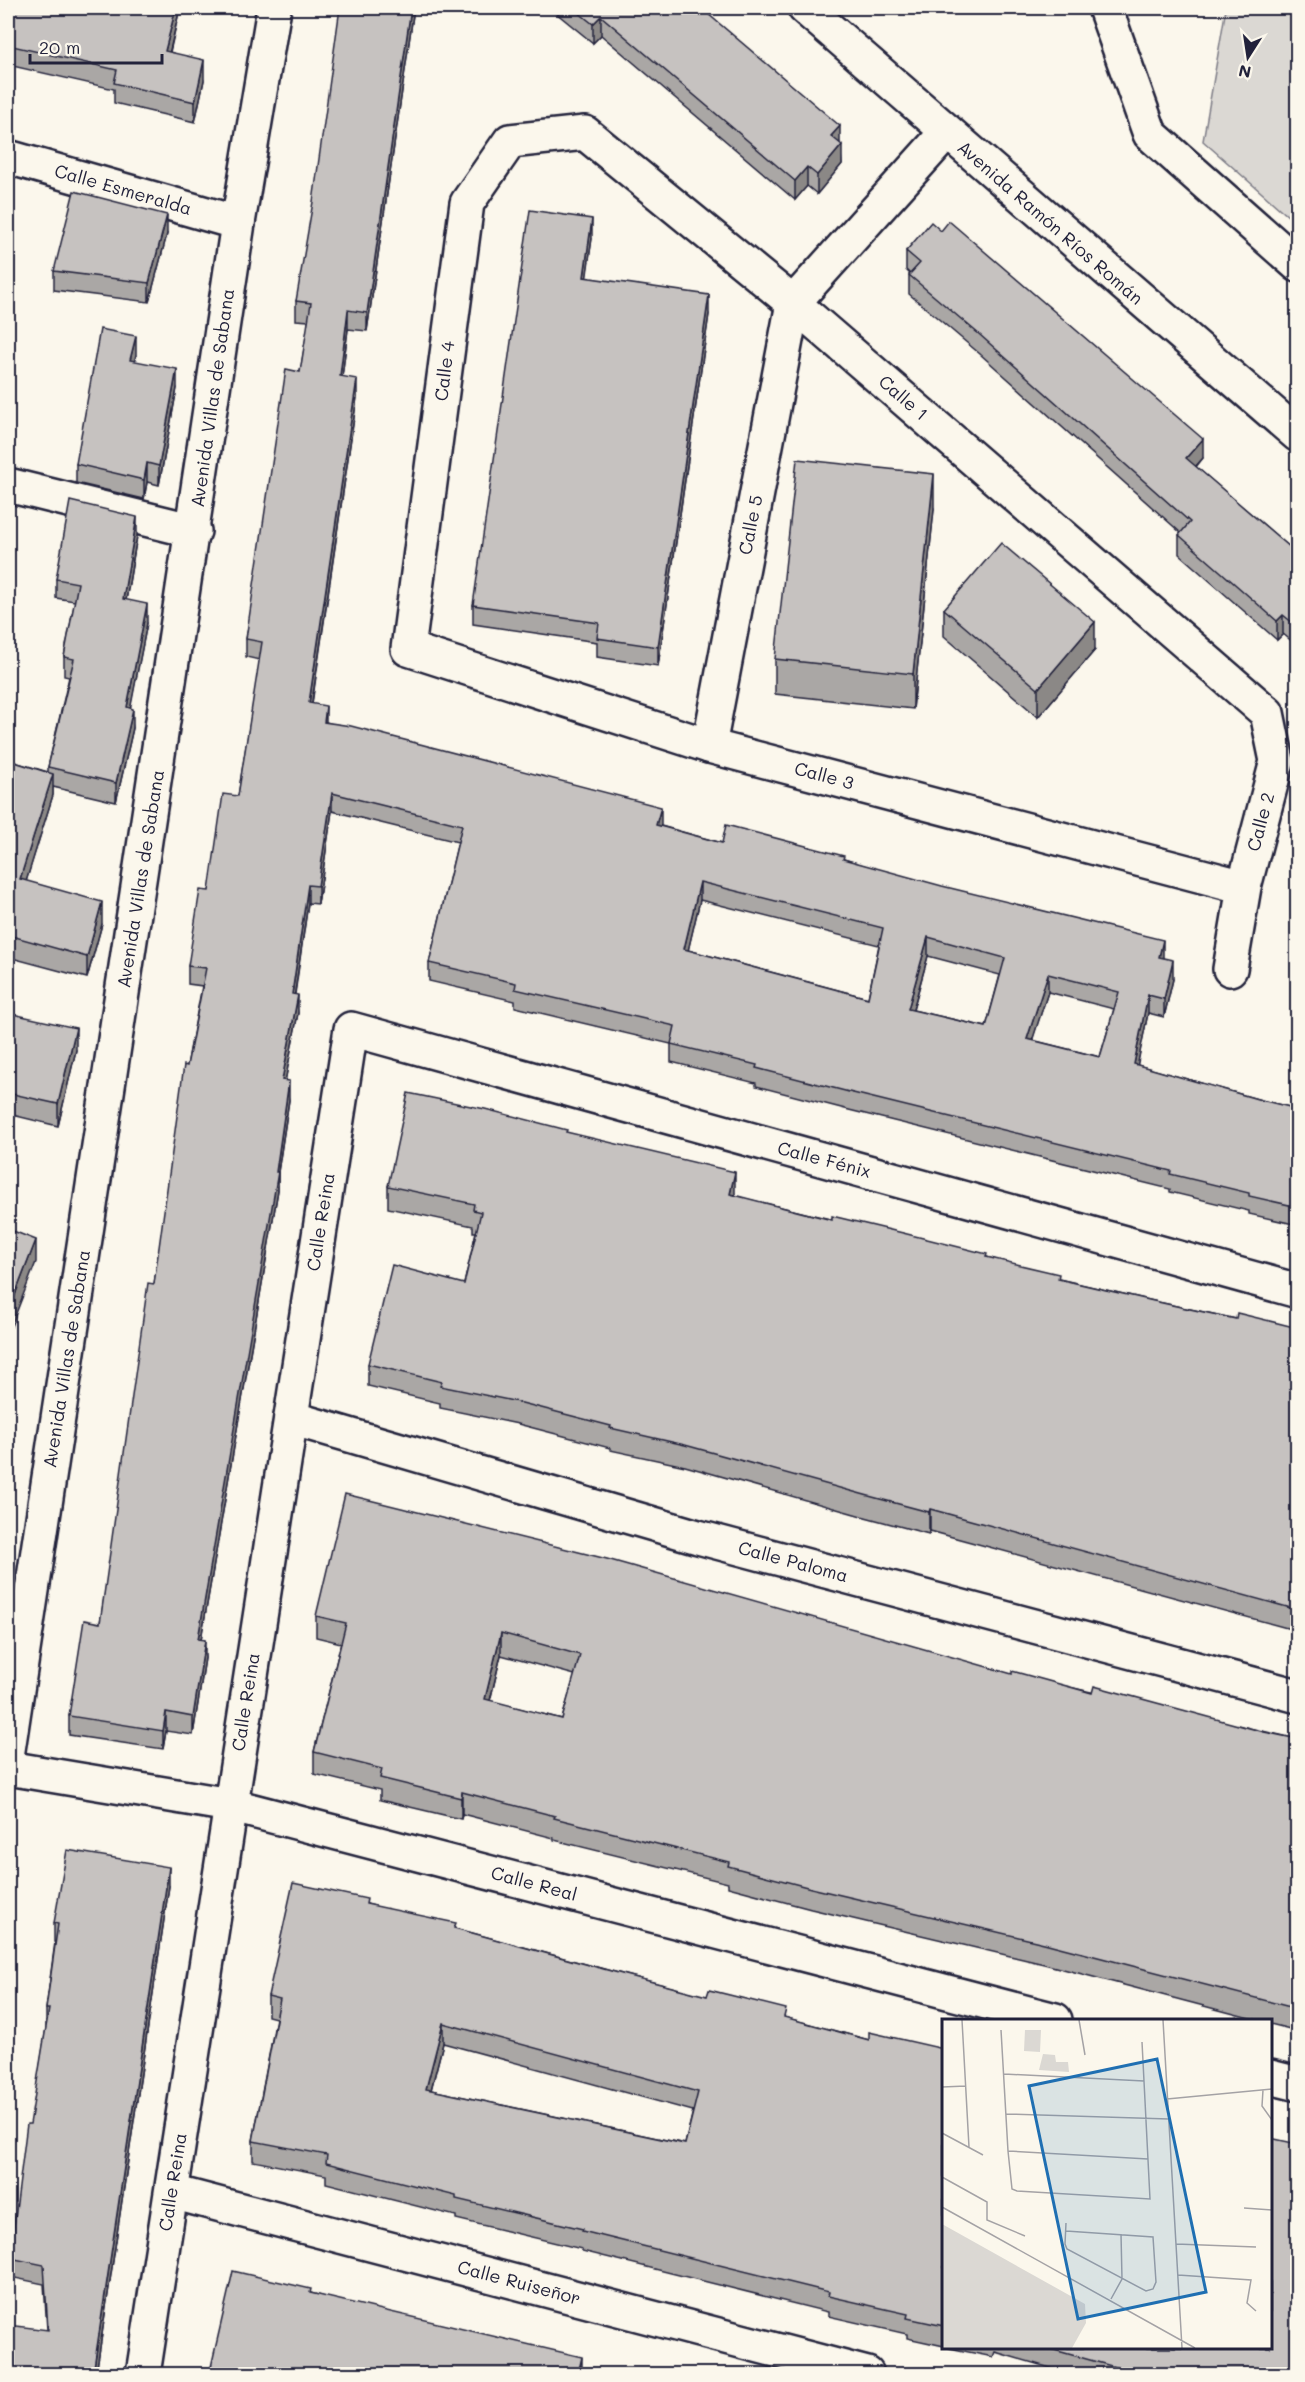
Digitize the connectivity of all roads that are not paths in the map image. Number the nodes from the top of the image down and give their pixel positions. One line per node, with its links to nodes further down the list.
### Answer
1 (274, 8): 7 (street, Avenida Villas de Sabana)
2 (805, 8): 4 (street, Avenida Ramón Ríos Román)
3 (1106, 8): 8 (street)
4 (946, 133): 9 (street); 10 (street, Avenida Ramón Ríos Román)
5 (545, 137): 9 (street, Calle 1); 13 (street, Calle 4)
6 (8, 158): 7 (street, Calle Esmeralda)
7 (238, 224): 12 (street, Avenida Villas de Sabana)
8 (1298, 265)
9 (793, 303): 14 (street, Calle 1); 15 (street, Calle 5)
10 (1298, 435)
11 (8, 485): 12 (street)
12 (194, 531): 22 (street, Avenida Villas de Sabana)
13 (408, 649): 15 (street, Calle 3)
14 (1246, 695): 16 (street, Calle 2)
15 (709, 746): 16 (street, Calle 3)
16 (1244, 887): 17 (street, Calle 2)
17 (1230, 969)
18 (351, 1029): 19 (street, Calle Fénix); 20 (street, Calle Reina)
19 (1298, 1291)
20 (291, 1418): 21 (street, Calle Paloma); 24 (street, Calle Reina)
21 (1298, 1696)
22 (8, 1750)
23 (8, 1768): 24 (street, Calle Real)
24 (230, 1804): 25 (street, Calle Real); 28 (street, Calle Reina)
25 (1051, 2019)
26 (1272, 2078): 27 (street)
27 (1298, 2084)
28 (172, 2192): 29 (street, Calle Reina); 30 (street, Calle Ruiseñor)
29 (143, 2374)
30 (867, 2374)

